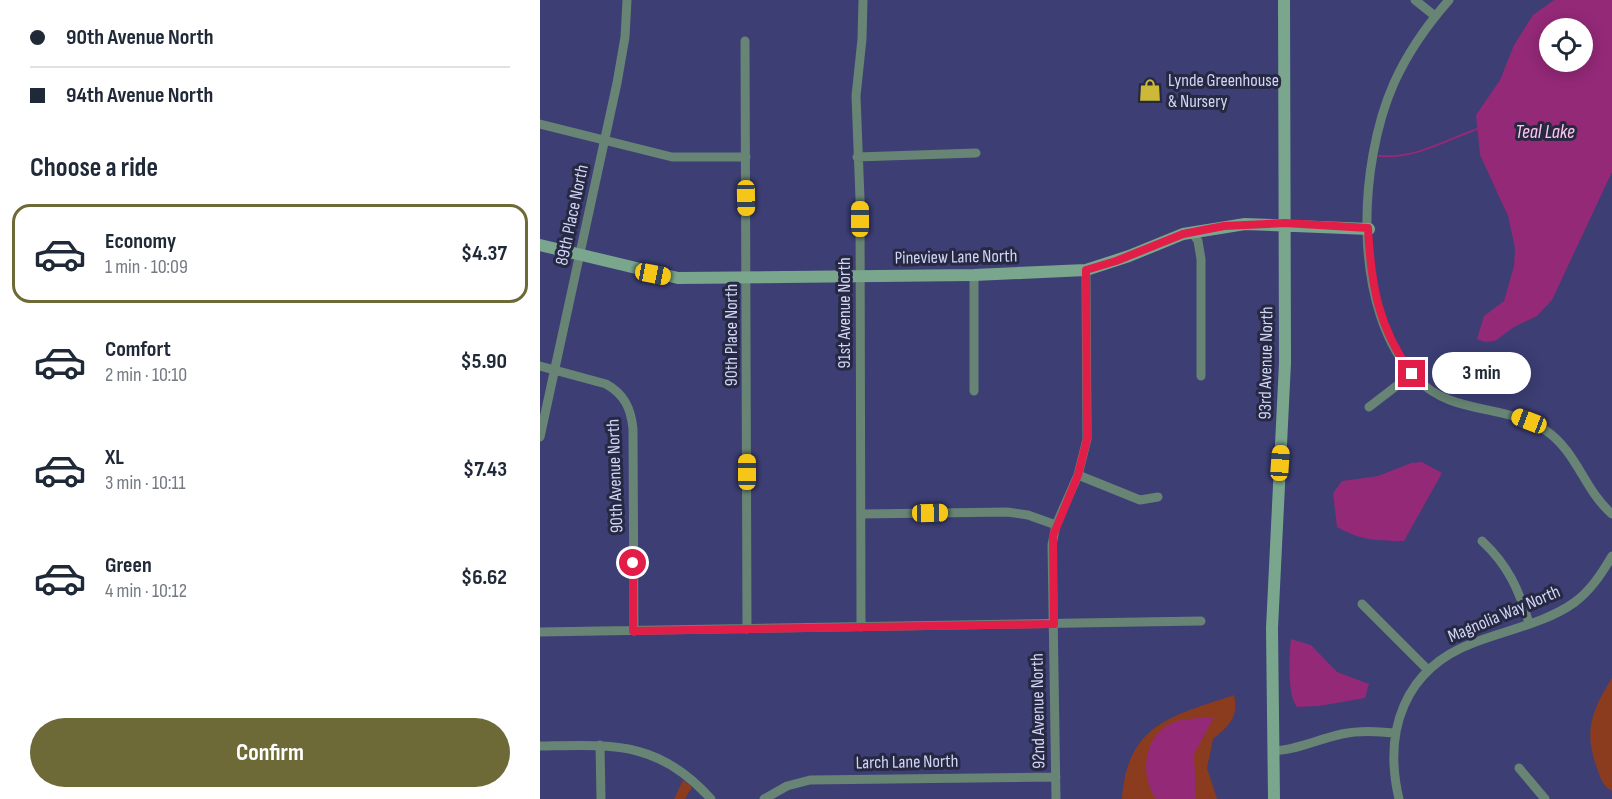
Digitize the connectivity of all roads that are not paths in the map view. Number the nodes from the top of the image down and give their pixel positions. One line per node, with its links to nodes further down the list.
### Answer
1 (627, 0): 9 (street, 89th Place North)
2 (863, 0): 12 (street, 91st Avenue North)
3 (1284, 0): 13 (street, 93rd Avenue North)
4 (1415, 0): 6 (street)
5 (1449, 0): 6 (street)
6 (1435, 16): 14 (street)
7 (745, 41): 11 (street, 90th Place North)
8 (540, 124): 9 (street)
9 (605, 140): 11 (street); 17 (street, 89th Place North)
10 (976, 153): 12 (street)
11 (746, 157): 21 (street, 90th Place North)
12 (857, 157): 20 (street, 91st Avenue North)
13 (1285, 223): 14 (street, Pineview Lane North); 15 (street, Pineview Lane North); 48 (street, 93rd Avenue North)
14 (1368, 228): 24 (street)
15 (1192, 232): 18 (street, Pineview Lane North); 25 (street)
16 (540, 245): 17 (street, Pineview Lane North)
17 (580, 255): 21 (street, Pineview Lane North); 23 (street, 89th Place North)
18 (1086, 270): 19 (street, Pineview Lane North); 29 (street, 92nd Avenue North)
19 (974, 275): 20 (street, Pineview Lane North); 26 (street)
20 (861, 277): 21 (street, Pineview Lane North); 31 (street, 91st Avenue North)
21 (747, 279): 41 (street, 90th Place North)
22 (540, 366): 23 (street, 90th Avenue North)
23 (554, 370): 28 (street, 89th Place North); 42 (street, 90th Avenue North)
24 (1412, 374): 27 (street); 32 (street)
25 (1201, 376)
26 (974, 391)
27 (1369, 407)
28 (540, 437)
29 (1078, 475): 30 (street); 33 (street, 92nd Avenue North)
30 (1158, 497)
31 (861, 514): 33 (street); 40 (street, 91st Avenue North)
32 (1612, 514)
33 (1056, 525): 39 (street, 92nd Avenue North)
34 (1482, 541): 38 (street)
35 (1612, 556): 38 (street, Magnolia Way North)
36 (1362, 604): 44 (street)
37 (1201, 621): 39 (street)
38 (1529, 623): 44 (street, Magnolia Way North)
39 (1054, 624): 40 (street); 50 (street, 92nd Avenue North)
40 (861, 627): 41 (street)
41 (747, 629): 42 (street)
42 (633, 631): 43 (street)
43 (540, 632)
44 (1428, 670): 45 (street, Magnolia Way North)
45 (1394, 734): 48 (street); 56 (street, Magnolia Way North)
46 (600, 745): 47 (street); 51 (street); 52 (street)
47 (540, 746)
48 (1273, 751): 55 (street, 93rd Avenue North)
49 (1519, 768): 57 (street)
50 (1056, 777): 53 (street, Larch Lane North); 54 (street, 92nd Avenue North)
51 (601, 799)
52 (711, 799)
53 (764, 799)
54 (1056, 799)
55 (1274, 799)
56 (1399, 799)
57 (1545, 799)

